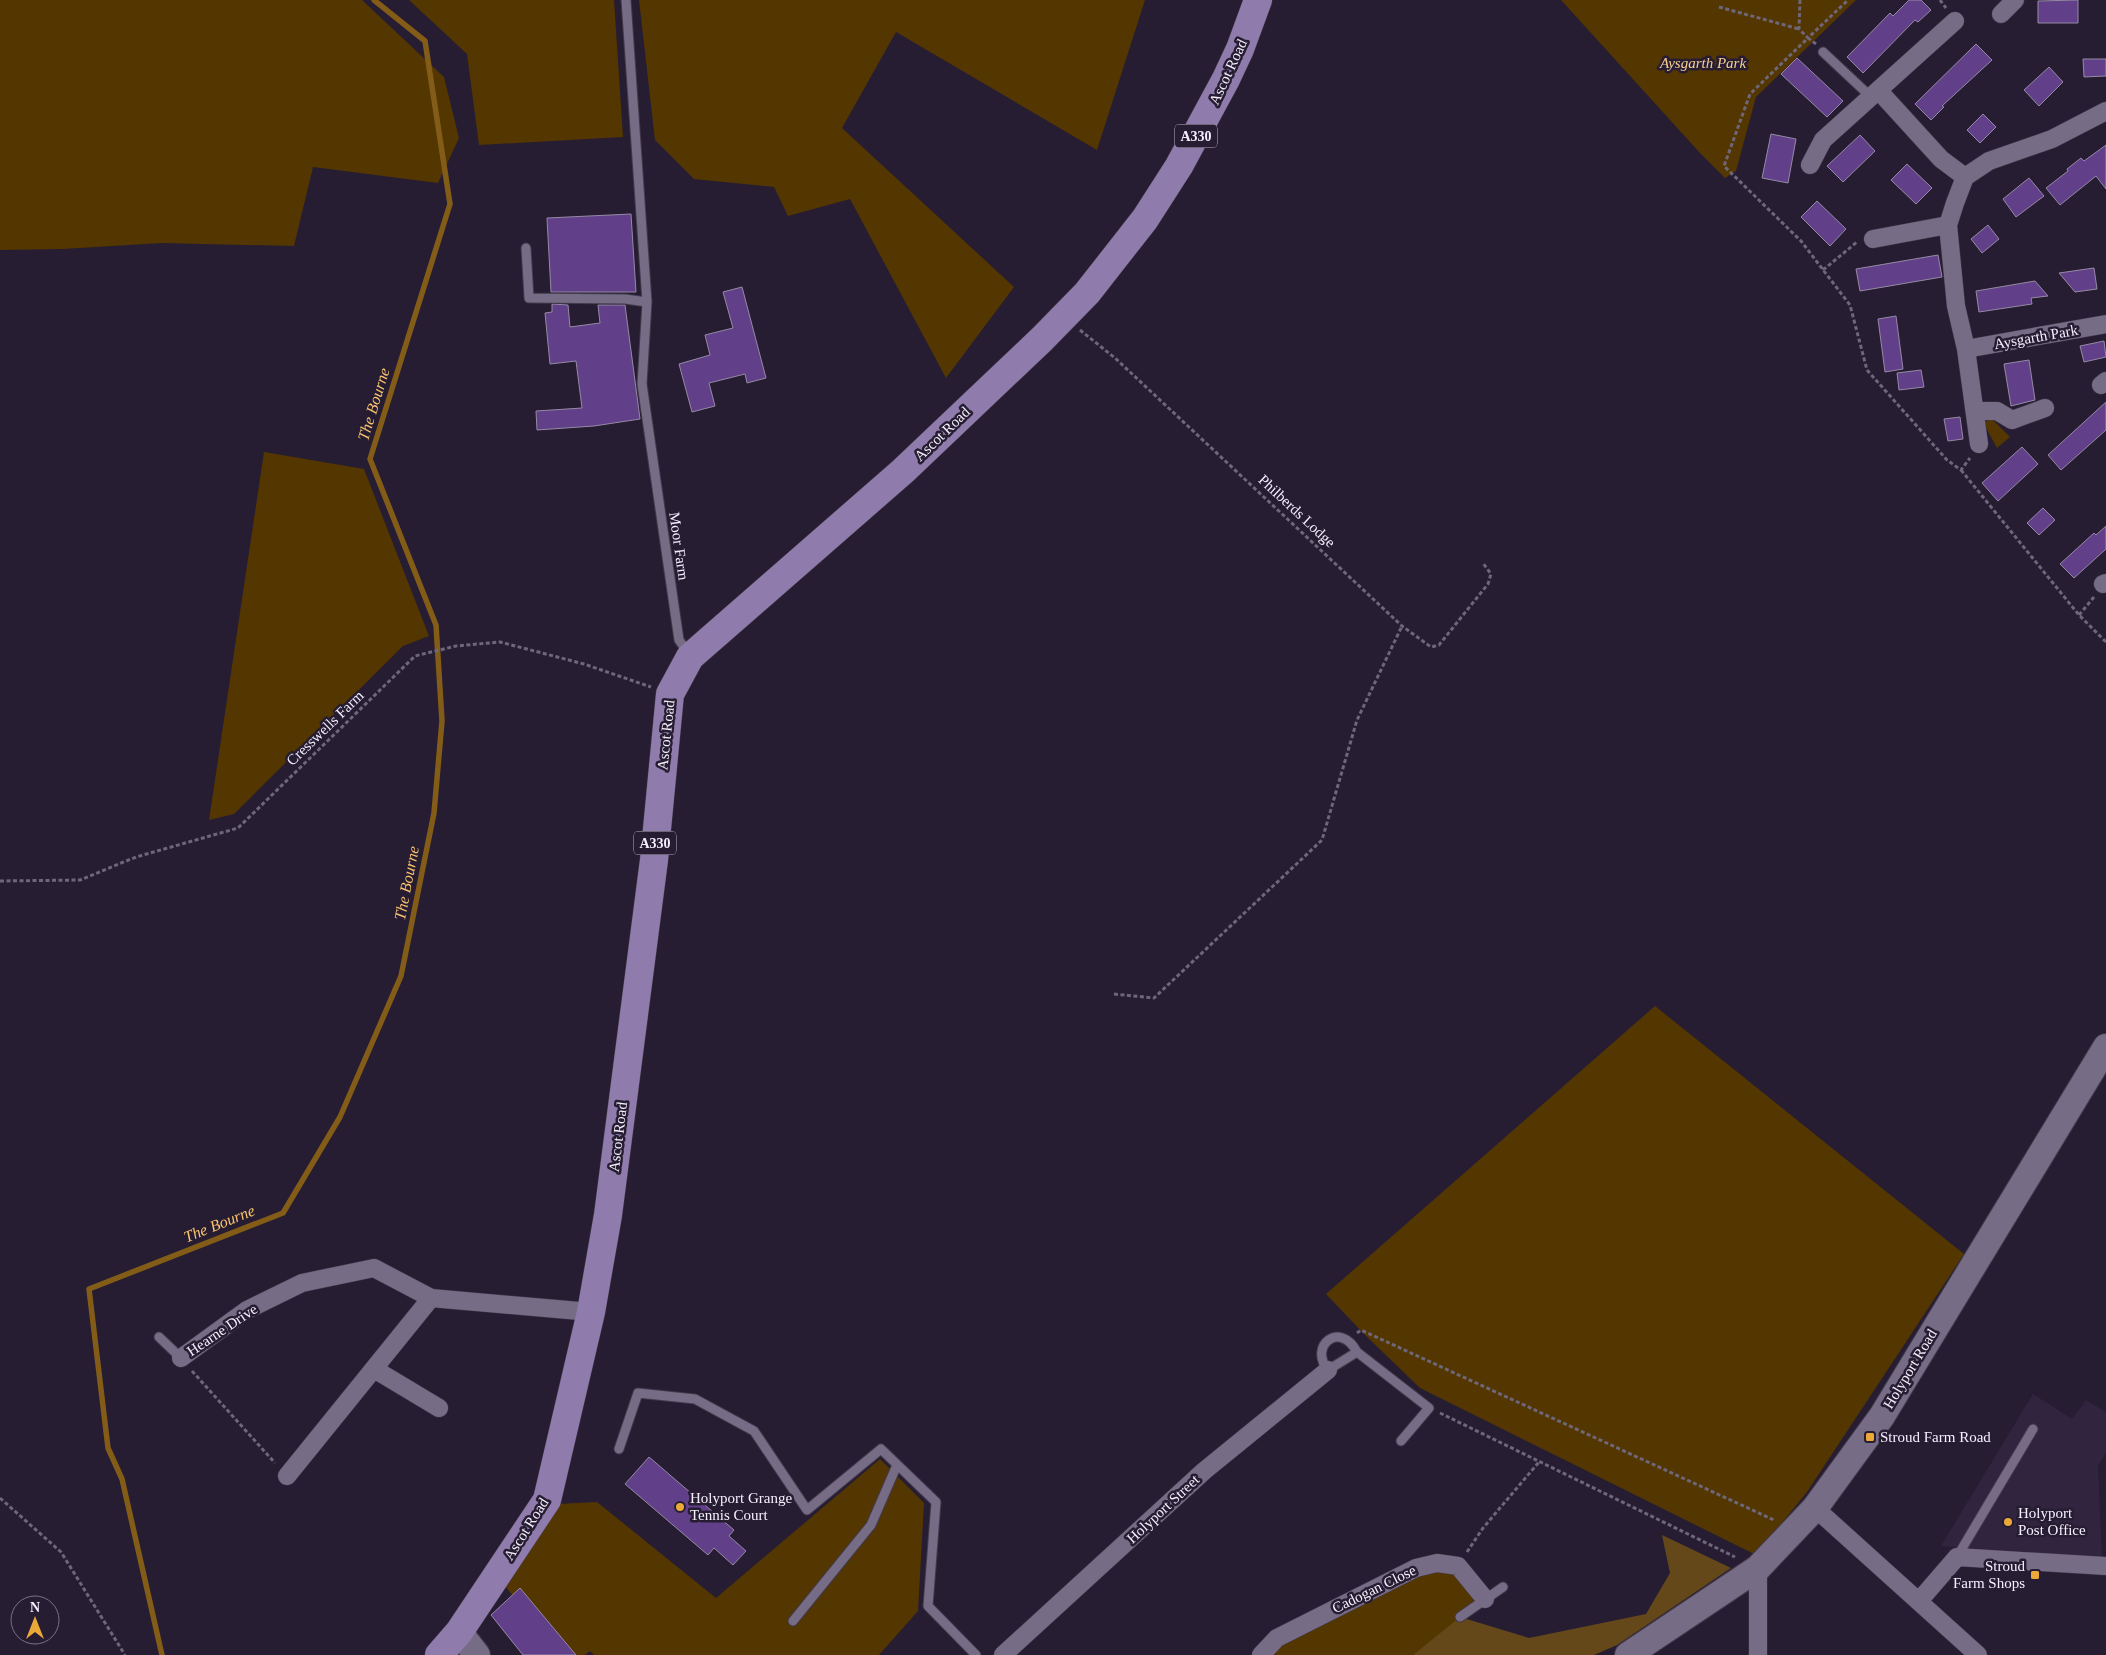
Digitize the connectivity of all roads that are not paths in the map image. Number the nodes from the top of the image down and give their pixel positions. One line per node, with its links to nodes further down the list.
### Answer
1 (626, 0): 14 (lane, Moor Farm)
2 (1258, 0): 20 (main road, Ascot Road / A330)
3 (2015, 0): 4 (street)
4 (2001, 14)
5 (1955, 21): 7 (street)
6 (1823, 52): 7 (lane)
7 (1875, 94): 9 (street); 10 (street)
8 (2106, 111): 10 (street)
9 (1810, 165)
10 (1965, 177): 11 (street)
11 (1948, 225): 12 (street); 16 (street)
12 (1873, 239)
13 (526, 248): 14 (lane)
14 (647, 302): 20 (lane, Moor Farm)
15 (2106, 324): 16 (street, Aysgarth Park)
16 (1966, 349): 18 (street)
17 (2044, 408): 18 (street)
18 (1974, 411): 19 (street)
19 (1979, 444)
20 (690, 657): 23 (main road, Ascot Road / A330)
21 (2106, 1048): 35 (street, Holyport Road)
22 (431, 1298): 23 (street, Hearne Drive); 26 (street, Hearne Drive); 27 (street)
23 (591, 1312): 44 (main road, Ascot Road / A330)
24 (159, 1337): 26 (lane)
25 (1357, 1352): 28 (lane); 28 (lane); 31 (lane)
26 (181, 1358)
27 (374, 1369): 29 (street); 34 (street)
28 (1328, 1370): 48 (street, Holyport Street)
29 (439, 1408)
30 (2033, 1429): 36 (lane)
31 (1401, 1441)
32 (619, 1449): 33 (lane)
33 (897, 1465): 43 (lane); 47 (lane)
34 (287, 1476)
35 (1815, 1508): 38 (street, Holyport Road); 41 (street)
36 (1957, 1557): 37 (street); 41 (street)
37 (2106, 1566)
38 (1758, 1568): 50 (street, Holyport Road); 51 (street)
39 (1503, 1587): 40 (lane)
40 (1485, 1599): 42 (lane); 49 (street, Cadogan Close)
41 (1919, 1601): 52 (street)
42 (1460, 1617)
43 (793, 1622)
44 (458, 1632): 45 (main road, Ascot Road / A330); 46 (street)
45 (439, 1655)
46 (477, 1655)
47 (976, 1655)
48 (1003, 1655)
49 (1261, 1655)
50 (1628, 1655)
51 (1758, 1655)
52 (1978, 1655)

